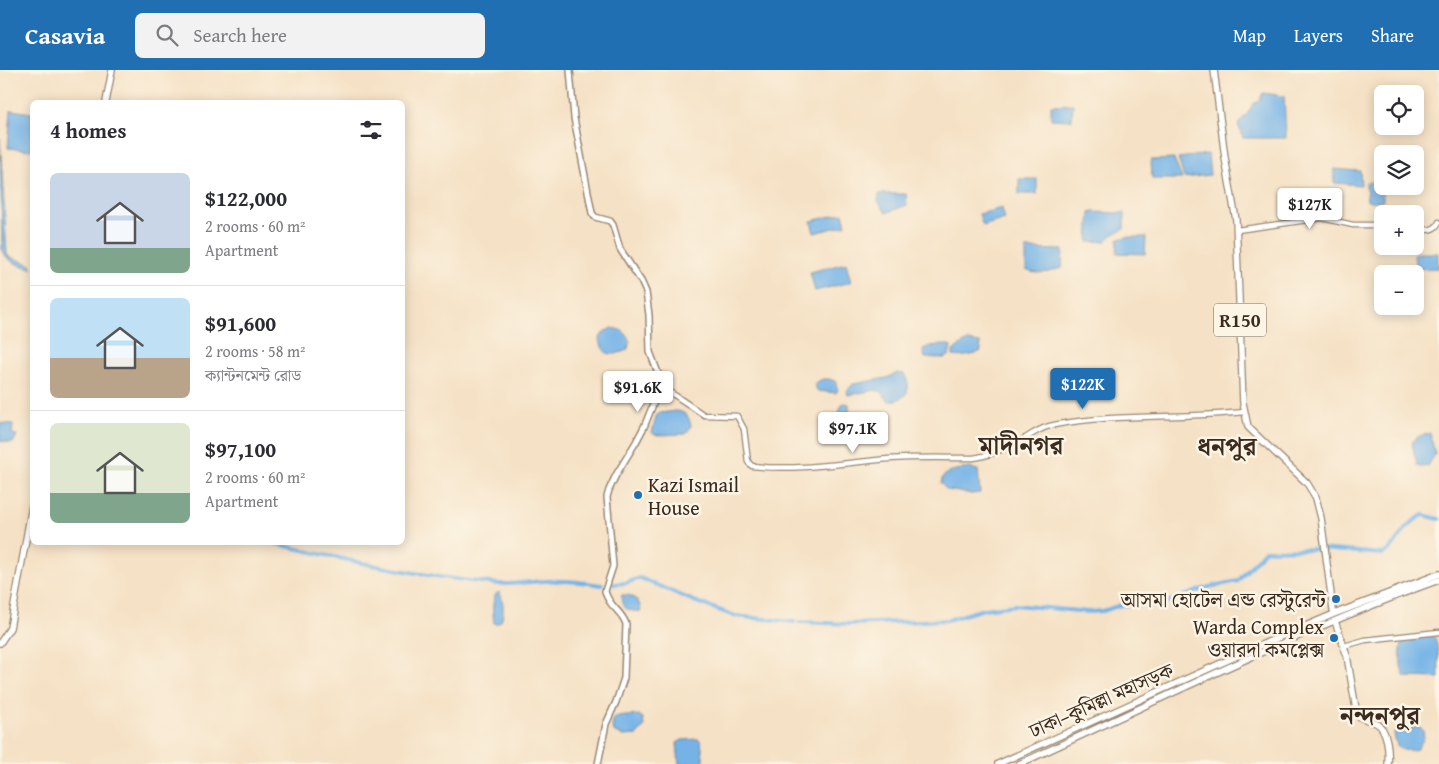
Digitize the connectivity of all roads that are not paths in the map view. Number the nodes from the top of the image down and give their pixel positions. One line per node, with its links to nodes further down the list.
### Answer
1 (112, 70): 4 (main road)
2 (570, 70): 9 (main road)
3 (1214, 70): 8 (main road, R150)
4 (106, 100)
5 (1439, 222): 7 (street)
6 (1374, 225): 8 (street)
7 (1424, 229)
8 (1237, 230): 10 (main road, R150)
9 (661, 386): 10 (street); 21 (main road)
10 (1244, 412): 15 (main road, R150)
11 (30, 517): 18 (main road)
12 (1439, 574): 14 (main road)
13 (1439, 580): 14 (main road)
14 (1397, 593): 15 (main road); 16 (main road); 20 (main road)
15 (1333, 610): 20 (main road)
16 (1336, 624): 19 (main road); 20 (main road)
17 (1439, 632): 19 (street)
18 (0, 643)
19 (1344, 646): 24 (main road)
20 (1262, 648): 22 (main road, ঢাকা–কুমিল্লা মহাসড়ক); 23 (main road)
21 (598, 764)
22 (998, 764)
23 (1019, 764)
24 (1388, 764)

